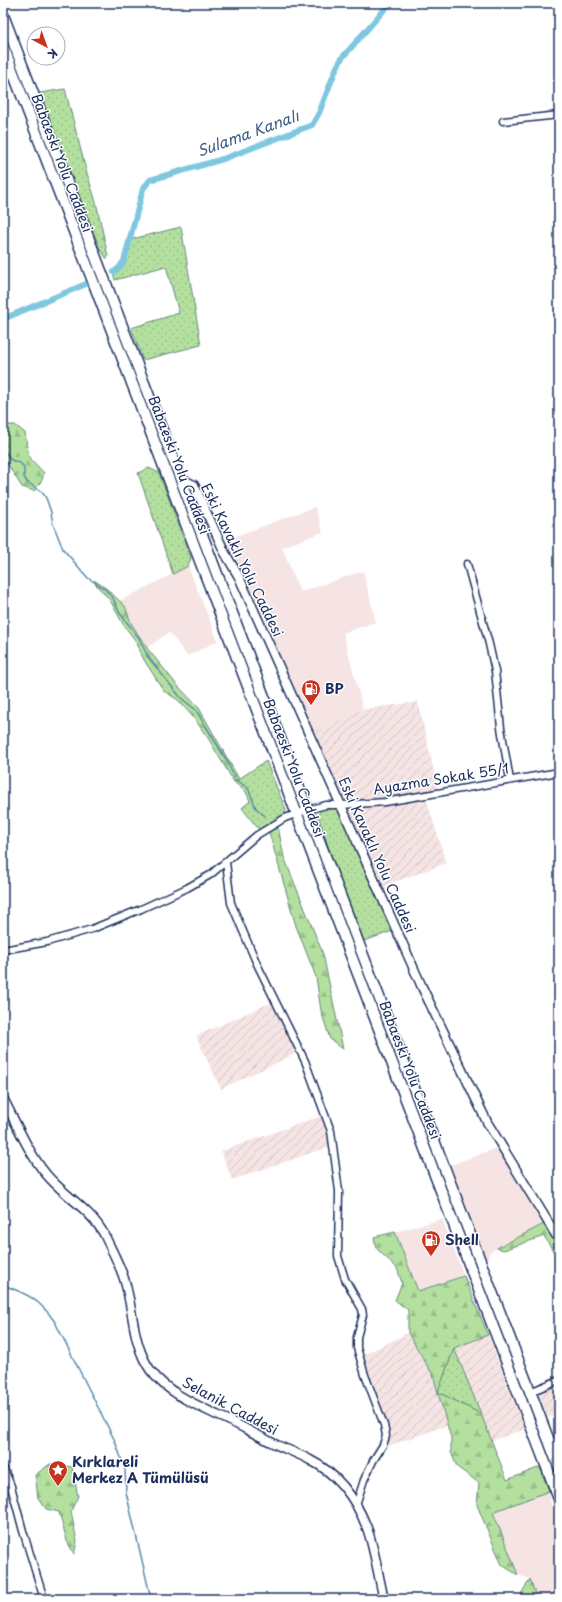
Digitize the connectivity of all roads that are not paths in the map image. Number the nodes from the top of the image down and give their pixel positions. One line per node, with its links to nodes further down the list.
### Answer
1 (3, 15): 5 (highway, Babaeski Yolu Caddesi)
2 (3, 46): 6 (highway, Babaeski Yolu Caddesi)
3 (559, 115): 4 (street)
4 (503, 121)
5 (97, 261): 6 (highway); 7 (highway, Babaeski Yolu Caddesi)
6 (87, 266): 13 (highway, Babaeski Yolu Caddesi)
7 (181, 479): 11 (street, Eski Kavaklı Yolu Caddesi); 12 (highway, Babaeski Yolu Caddesi)
8 (466, 564): 10 (street)
9 (559, 772): 10 (street, Ayazma Sokak 55/1)
10 (510, 780): 11 (street, Ayazma Sokak 55/1)
11 (342, 805): 12 (street, Ayazma Sokak 55/1); 17 (street, Eski Kavaklı Yolu Caddesi)
12 (307, 810): 13 (street, Ayazma Sokak 55/1); 19 (highway, Babaeski Yolu Caddesi)
13 (296, 814): 14 (street, Ayazma Sokak 55/1); 22 (highway, Babaeski Yolu Caddesi)
14 (226, 862): 15 (street, Ayazma Sokak 55/1); 23 (street)
15 (3, 950)
16 (3, 1098): 23 (street, Selanik Caddesi)
17 (559, 1240)
18 (559, 1380): 19 (street)
19 (530, 1392): 21 (highway, Babaeski Yolu Caddesi)
20 (3, 1467): 24 (street)
21 (559, 1467)
22 (559, 1499)
23 (356, 1505): 25 (street, Selanik Caddesi)
24 (44, 1599)
25 (384, 1599)

